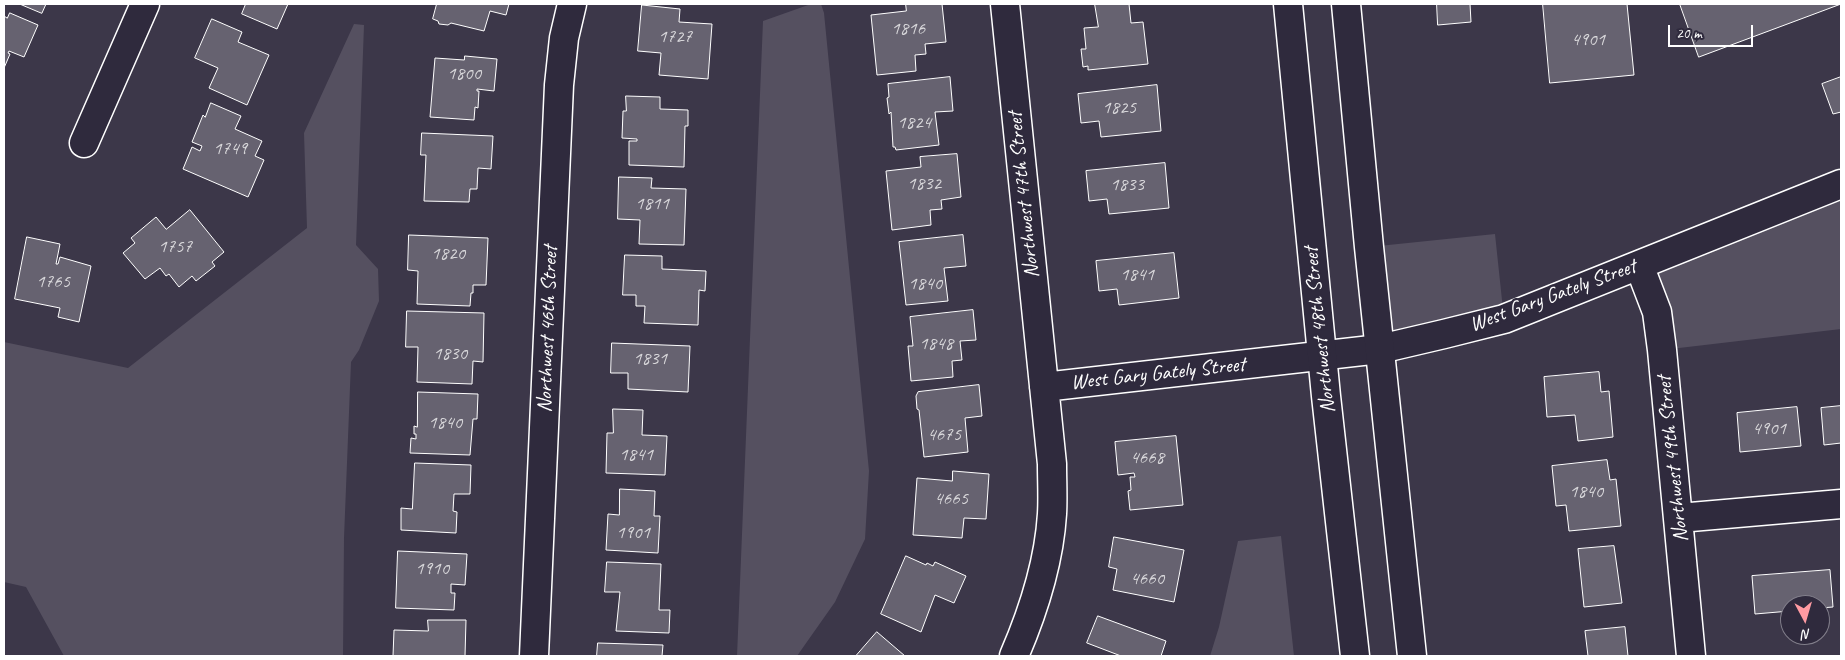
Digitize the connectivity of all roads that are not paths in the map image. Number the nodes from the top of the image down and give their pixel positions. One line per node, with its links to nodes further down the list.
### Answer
1 (145, 4): 6 (street)
2 (572, 4): 14 (street, Northwest 46th Street)
3 (1005, 4): 11 (street, Northwest 47th Street)
4 (1288, 4): 10 (street, Northwest 48th Street)
5 (1346, 4): 9 (street)
6 (84, 143)
7 (1841, 184): 8 (street, West Gary Gately Street)
8 (1640, 265): 9 (street, West Gary Gately Street); 13 (street, Northwest 49th Street)
9 (1380, 349): 10 (street, West Gary Gately Street); 17 (street)
10 (1322, 356): 11 (street, West Gary Gately Street); 16 (street, Northwest 48th Street)
11 (1044, 387): 15 (street, Northwest 47th Street)
12 (1841, 504): 13 (street)
13 (1679, 518): 18 (street, Northwest 49th Street)
14 (534, 656)
15 (1014, 656)
16 (1355, 656)
17 (1412, 656)
18 (1691, 656)

